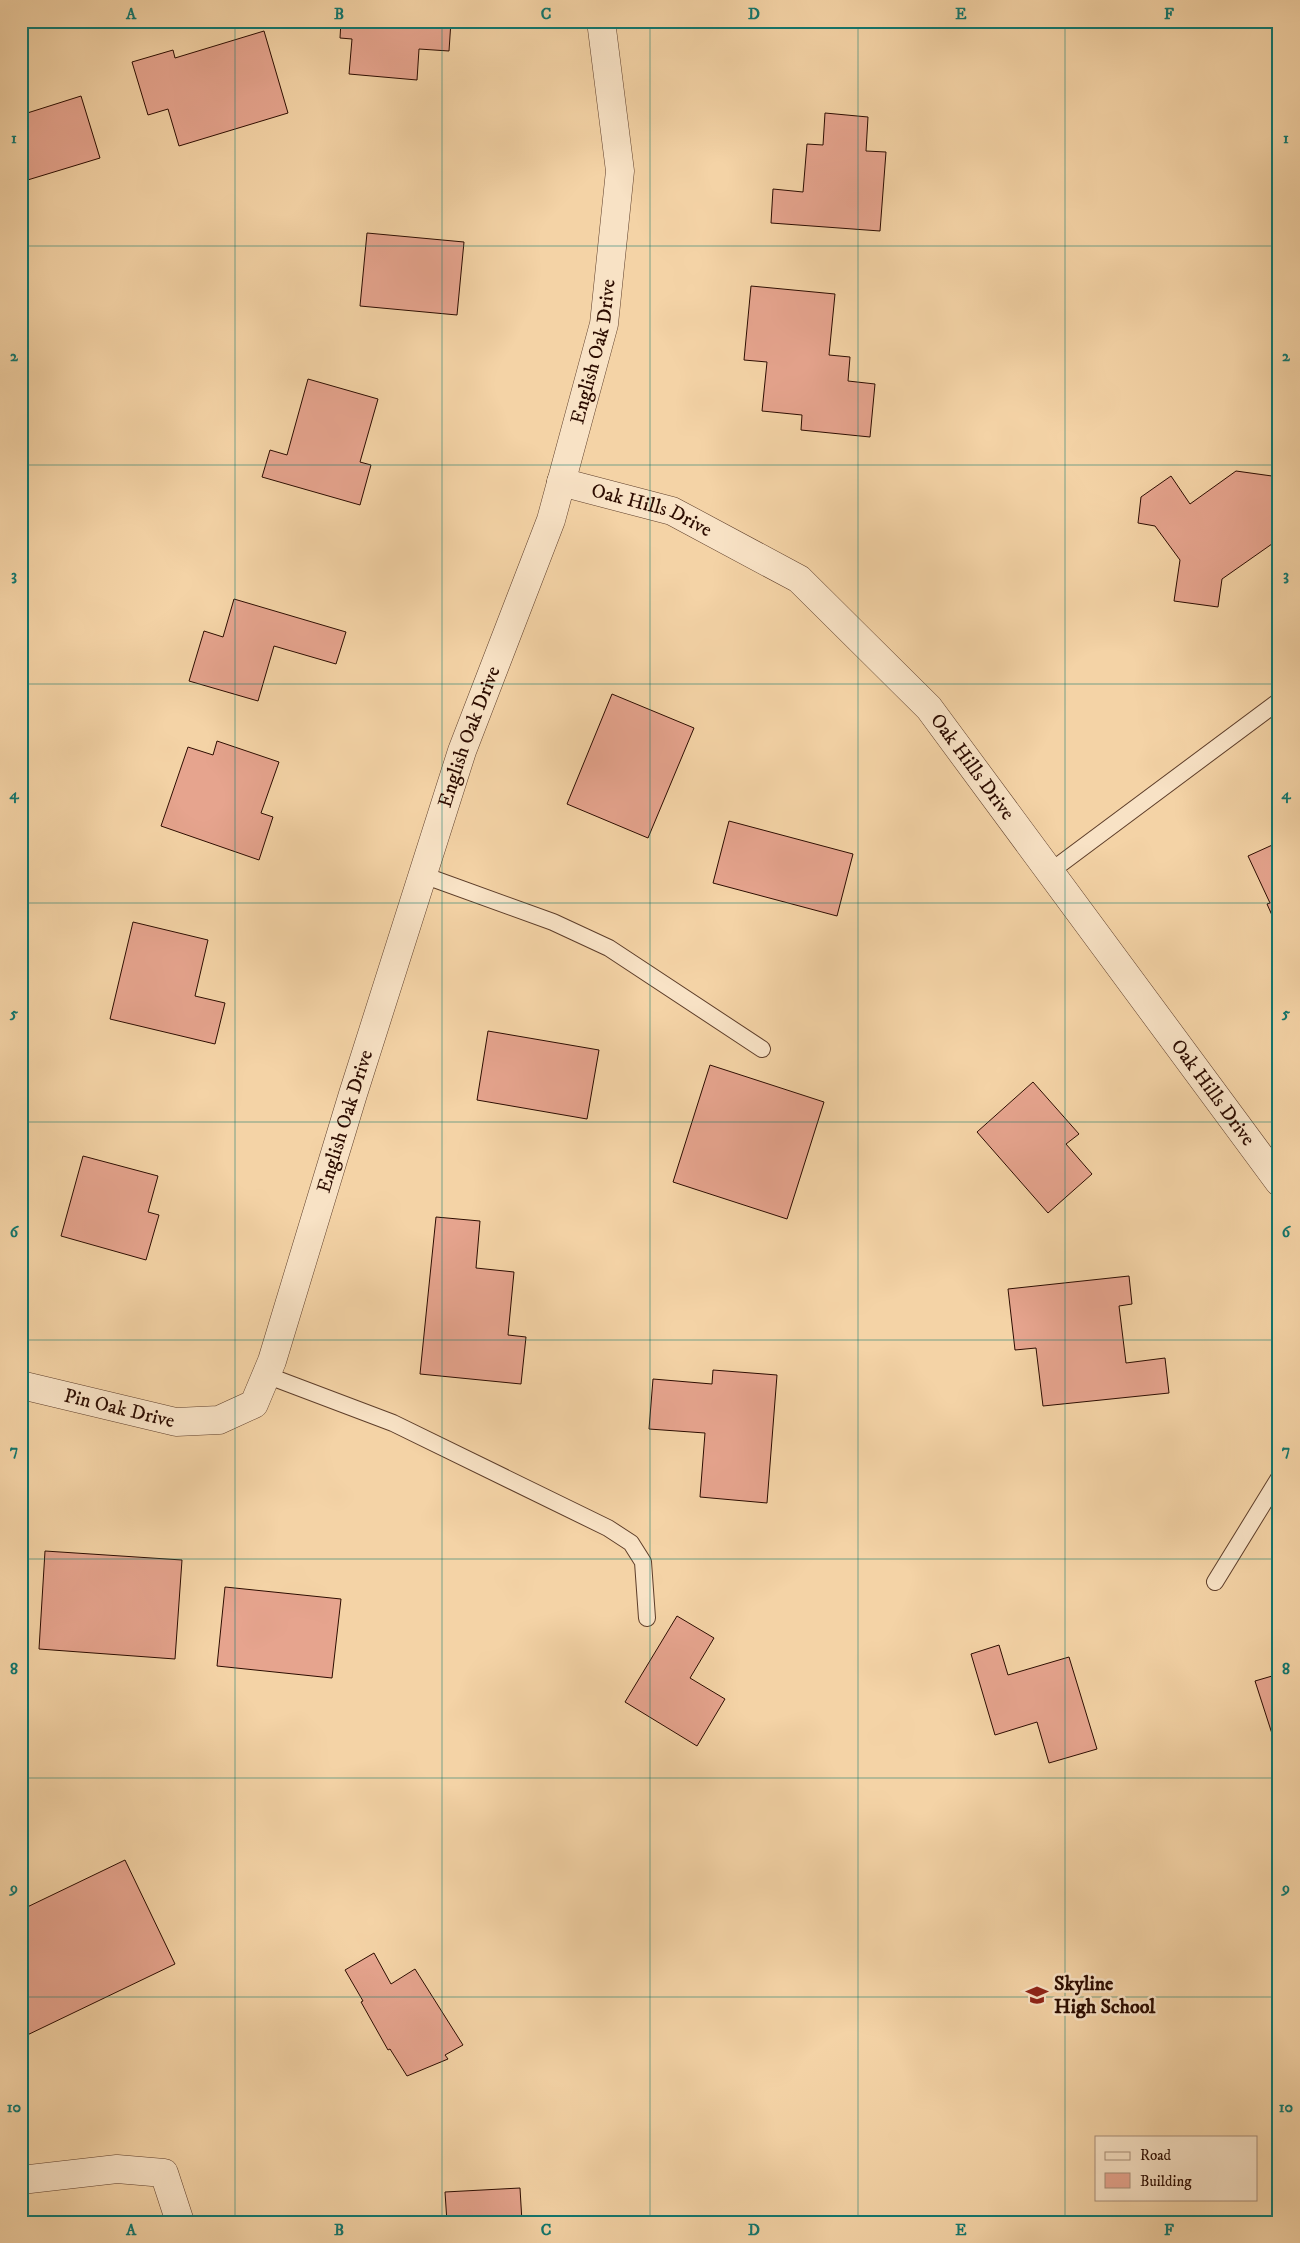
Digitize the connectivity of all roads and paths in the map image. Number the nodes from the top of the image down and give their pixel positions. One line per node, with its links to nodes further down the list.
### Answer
1 (601, 21): 2 (street, English Oak Drive)
2 (561, 482): 4 (street, Oak Hills Drive); 5 (street, English Oak Drive)
3 (1279, 702): 4 (lane)
4 (1051, 871): 7 (street, Oak Hills Drive)
5 (422, 875): 6 (lane); 8 (street, English Oak Drive)
6 (762, 1049)
7 (1279, 1182)
8 (266, 1375): 10 (street, English Oak Drive); 13 (lane)
9 (21, 1385): 10 (street, Pin Oak Drive)
10 (219, 1420)
11 (1279, 1478): 12 (lane)
12 (1215, 1582)
13 (647, 1618)
14 (21, 2180): 15 (street)
15 (180, 2222)

